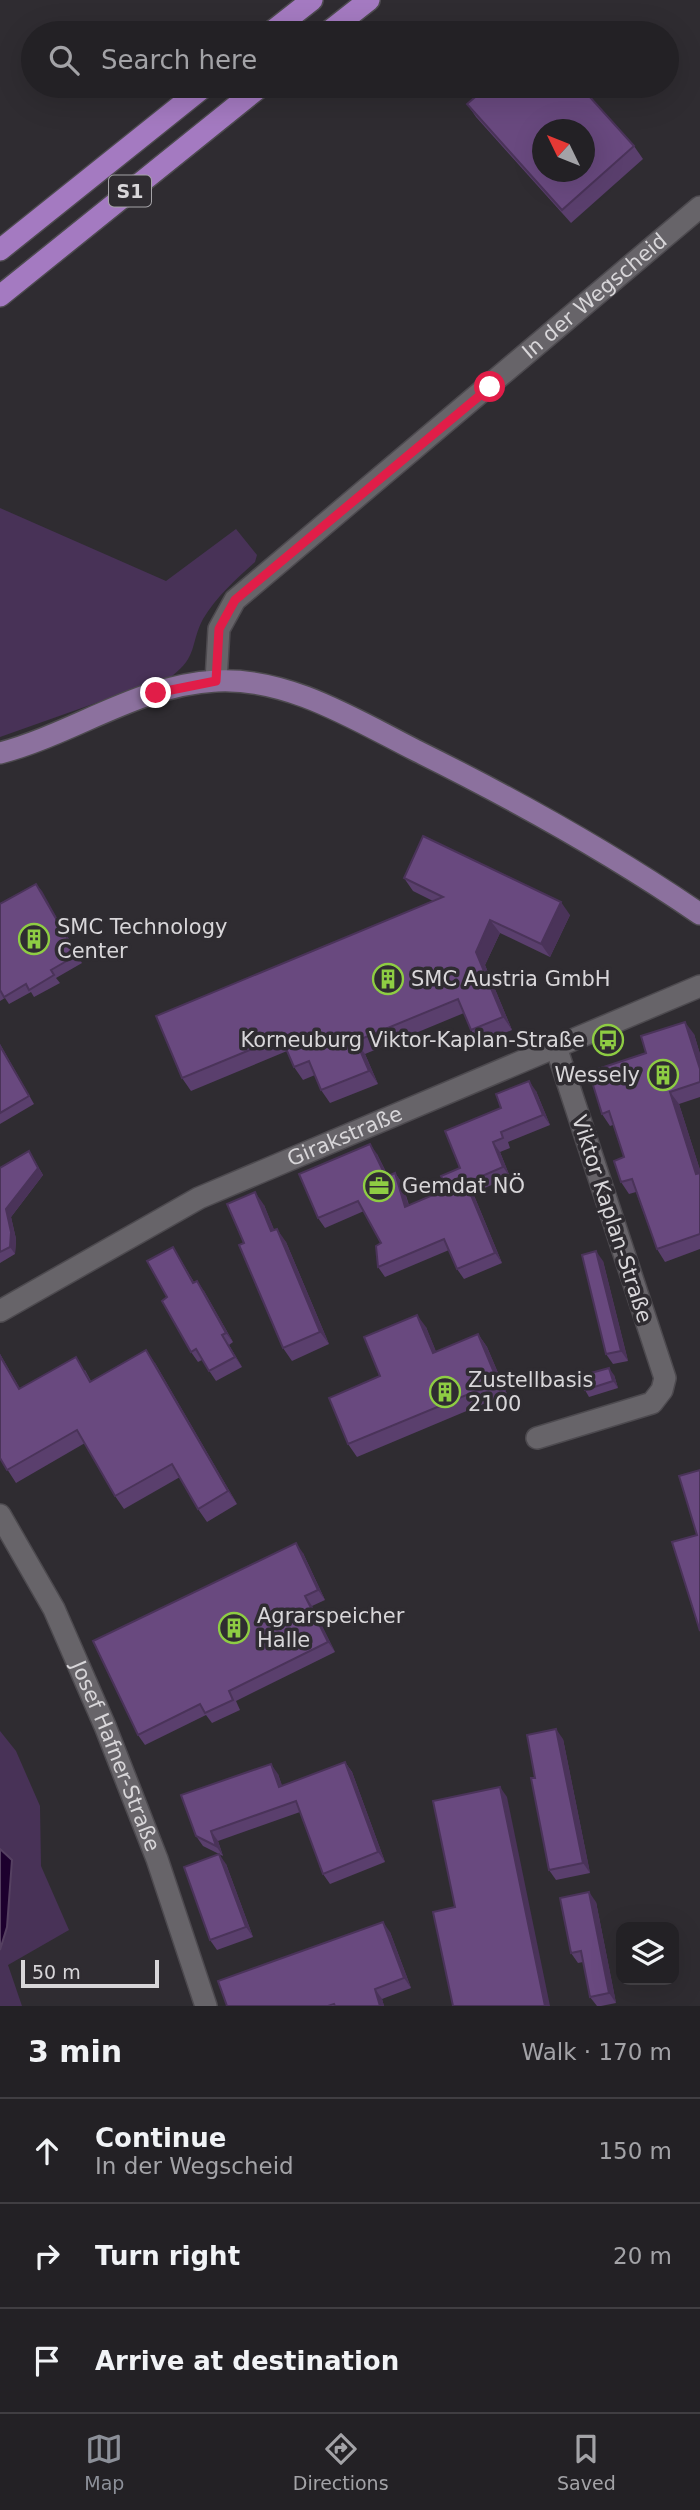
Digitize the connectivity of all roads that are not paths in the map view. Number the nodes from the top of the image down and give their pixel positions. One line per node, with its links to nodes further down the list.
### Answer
1 (312, 0): 3 (highway)
2 (369, 0): 4 (highway)
3 (285, 21)
4 (342, 21)
5 (190, 98): 8 (highway, S1)
6 (246, 98): 9 (highway, S1)
7 (700, 208): 10 (street, In der Wegscheid)
8 (0, 250)
9 (0, 296)
10 (216, 681): 11 (main road); 12 (main road)
11 (4, 753)
12 (700, 914)
13 (700, 986): 14 (street, Girakstraße)
14 (555, 1047): 15 (street, Girakstraße); 16 (street, Viktor Kaplan-Straße)
15 (0, 1311)
16 (537, 1438)
17 (0, 1515): 18 (street, Josef Hafner-Straße)
18 (206, 2006)

